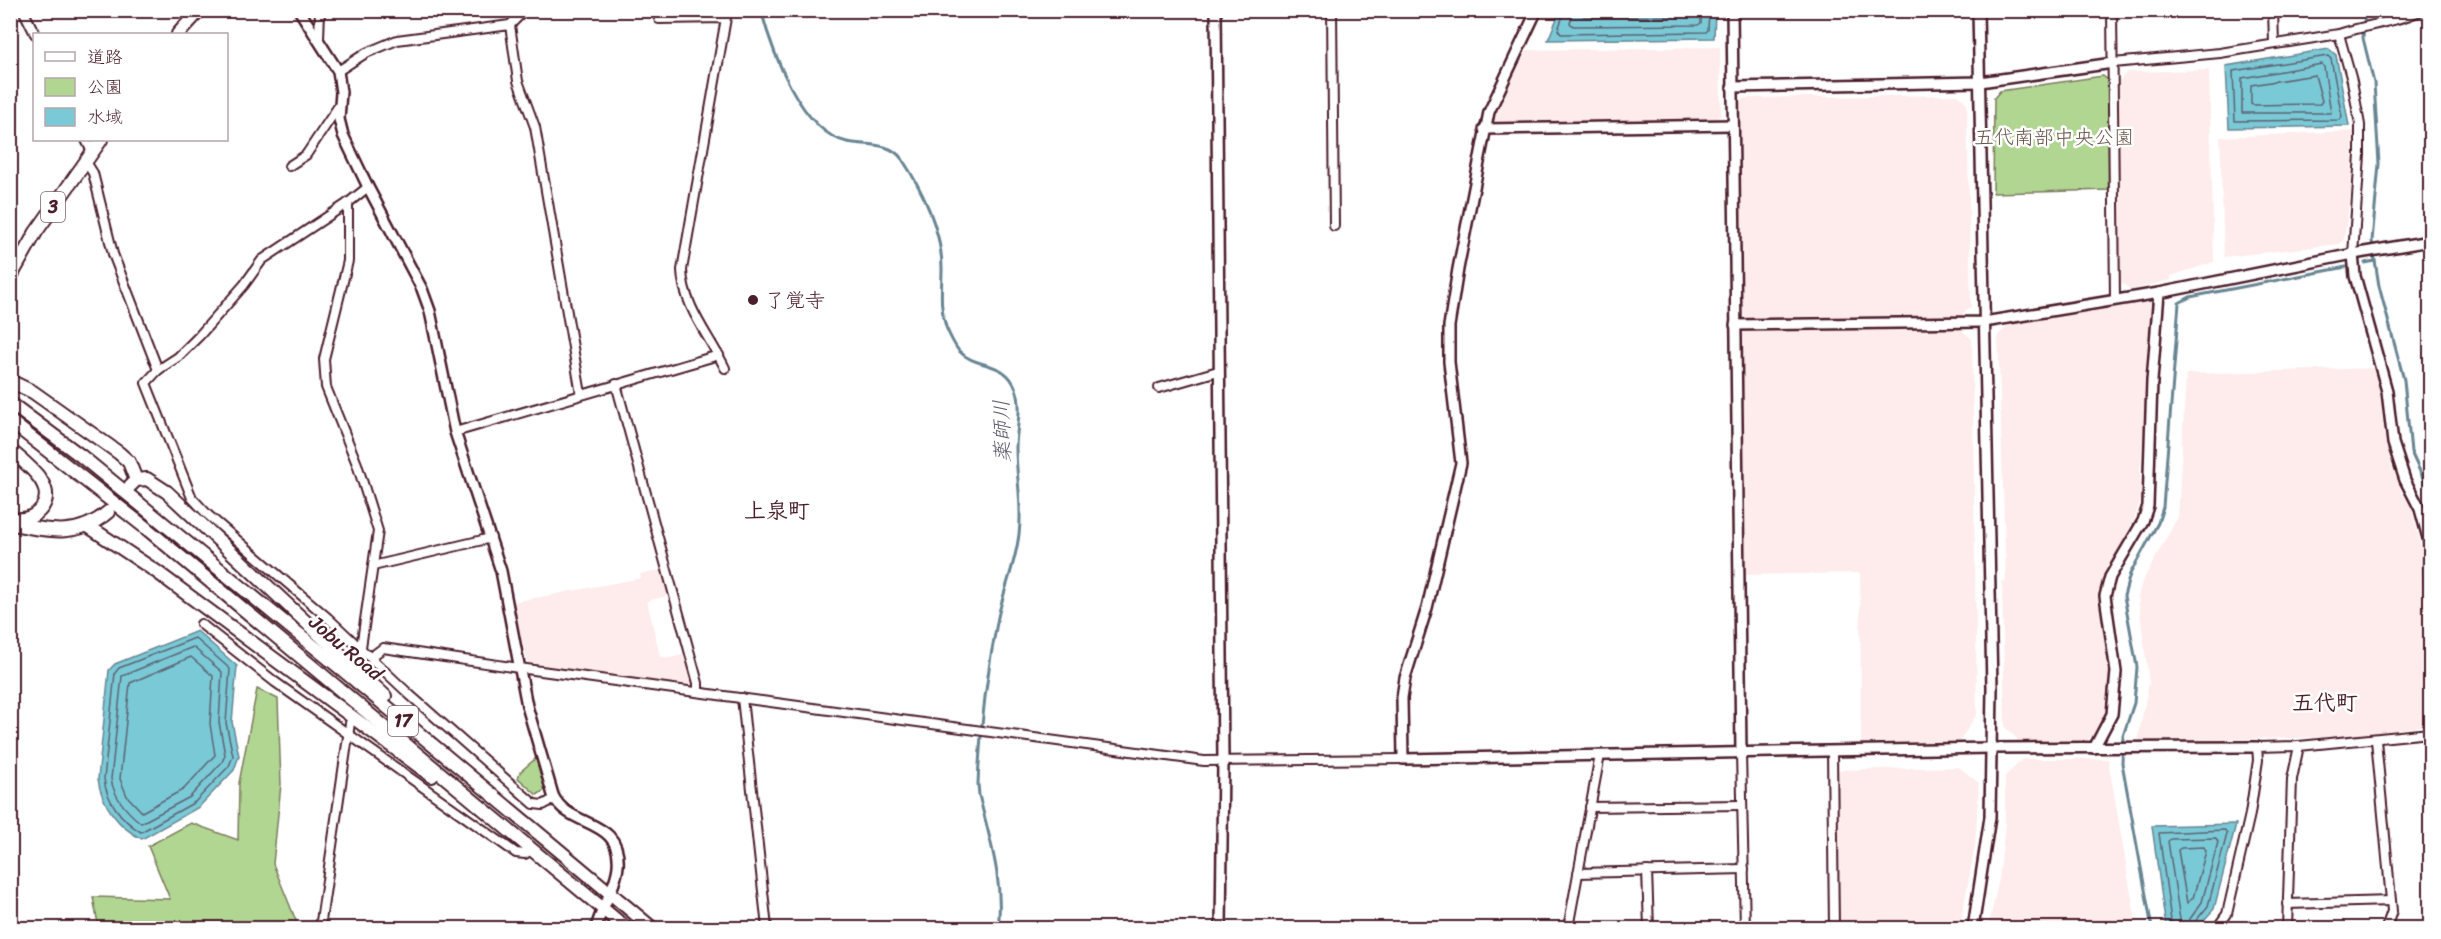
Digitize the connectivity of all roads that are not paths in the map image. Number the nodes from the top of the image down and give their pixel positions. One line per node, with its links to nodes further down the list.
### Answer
1 (23, 10): 16 (street)
2 (200, 10): 17 (main road)
3 (299, 10): 19 (street)
4 (320, 10): 19 (street)
5 (525, 10): 15 (street)
6 (659, 10): 42 (street)
7 (1216, 10): 45 (street)
8 (1332, 10): 34 (street)
9 (1537, 10): 27 (street)
10 (1732, 10): 24 (street)
11 (1978, 10): 23 (street)
12 (2112, 10): 21 (street)
13 (2273, 10): 20 (street)
14 (2422, 10): 18 (street)
15 (510, 25): 22 (street); 49 (street)
16 (34, 33)
17 (179, 33)
18 (2339, 34): 20 (street); 36 (street)
19 (319, 39): 22 (street)
20 (2274, 44): 21 (street)
21 (2113, 63): 23 (street); 39 (street)
22 (338, 71): 25 (street)
23 (1980, 82): 24 (street); 40 (street)
24 (1732, 87): 26 (street)
25 (340, 104): 31 (street); 32 (street)
26 (1733, 125): 27 (street); 41 (street)
27 (1484, 129): 78 (street)
28 (86, 141): 30 (street)
29 (100, 141): 30 (main road, 3)
30 (89, 157): 37 (main road, 3); 44 (street)
31 (289, 166)
32 (368, 187): 33 (street); 52 (street)
33 (348, 203): 44 (street); 58 (street)
34 (1334, 226)
35 (2430, 241): 36 (street)
36 (2353, 254): 38 (street); 59 (street)
37 (10, 278)
38 (2159, 293): 39 (street); 74 (street)
39 (2115, 299): 40 (street)
40 (1984, 322): 41 (street); 73 (street)
41 (1735, 325): 76 (street)
42 (719, 355): 43 (street); 47 (street)
43 (725, 368)
44 (158, 370): 61 (street)
45 (1218, 371): 48 (street); 79 (street)
46 (10, 381): 80 (main road)
47 (616, 384): 49 (street); 65 (street)
48 (1159, 388)
49 (581, 394): 52 (street)
50 (10, 403): 80 (main road, Jobu Road / 17)
51 (10, 421): 84 (main road, Jobu Road / 17)
52 (455, 432): 57 (street)
53 (10, 450): 55 (main road)
54 (108, 512): 56 (main road)
55 (10, 521): 56 (main road)
56 (88, 526): 84 (main road)
57 (491, 538): 58 (street); 64 (street)
58 (373, 566): 61 (street)
59 (2430, 586)
60 (201, 624): 69 (street)
61 (361, 648): 62 (street); 63 (street)
62 (371, 657): 64 (street); 81 (street)
63 (359, 661)
64 (519, 668): 65 (street); 81 (street)
65 (698, 692): 66 (street)
66 (742, 698): 79 (street); 97 (street)
67 (350, 723): 69 (street)
68 (2430, 733): 70 (street)
69 (349, 734): 85 (street); 93 (street)
70 (2376, 740): 71 (street); 90 (street)
71 (2300, 746): 72 (street); 91 (street)
72 (2257, 747): 74 (street); 104 (street)
73 (1991, 748): 74 (street); 75 (street); 103 (street)
74 (2094, 748)
75 (1832, 751): 76 (street); 102 (street)
76 (1741, 753): 77 (street); 82 (street)
77 (1600, 755): 78 (street); 83 (street)
78 (1403, 759): 79 (street)
79 (1223, 761): 98 (street)
80 (495, 799): 89 (main road, Jobu Road / 17)
81 (554, 799): 89 (street)
82 (1742, 805): 83 (street); 86 (street)
83 (1590, 807): 88 (street)
84 (483, 809): 85 (main road, Jobu Road / 17)
85 (531, 850): 92 (main road, Jobu Road / 17)
86 (1744, 869): 87 (street); 101 (street)
87 (1647, 871): 88 (street); 100 (street)
88 (1578, 873): 99 (street)
89 (608, 894): 92 (street); 96 (main road, Jobu Road / 17)
90 (2391, 901): 91 (street); 106 (street)
91 (2287, 904): 105 (street)
92 (602, 909): 94 (street); 95 (main road, Jobu Road / 17)
93 (320, 928)
94 (596, 928)
95 (626, 928)
96 (651, 928)
97 (767, 928)
98 (1221, 928)
99 (1568, 928)
100 (1649, 928)
101 (1745, 928)
102 (1834, 928)
103 (1973, 928)
104 (2217, 928)
105 (2287, 928)
106 (2386, 928)

